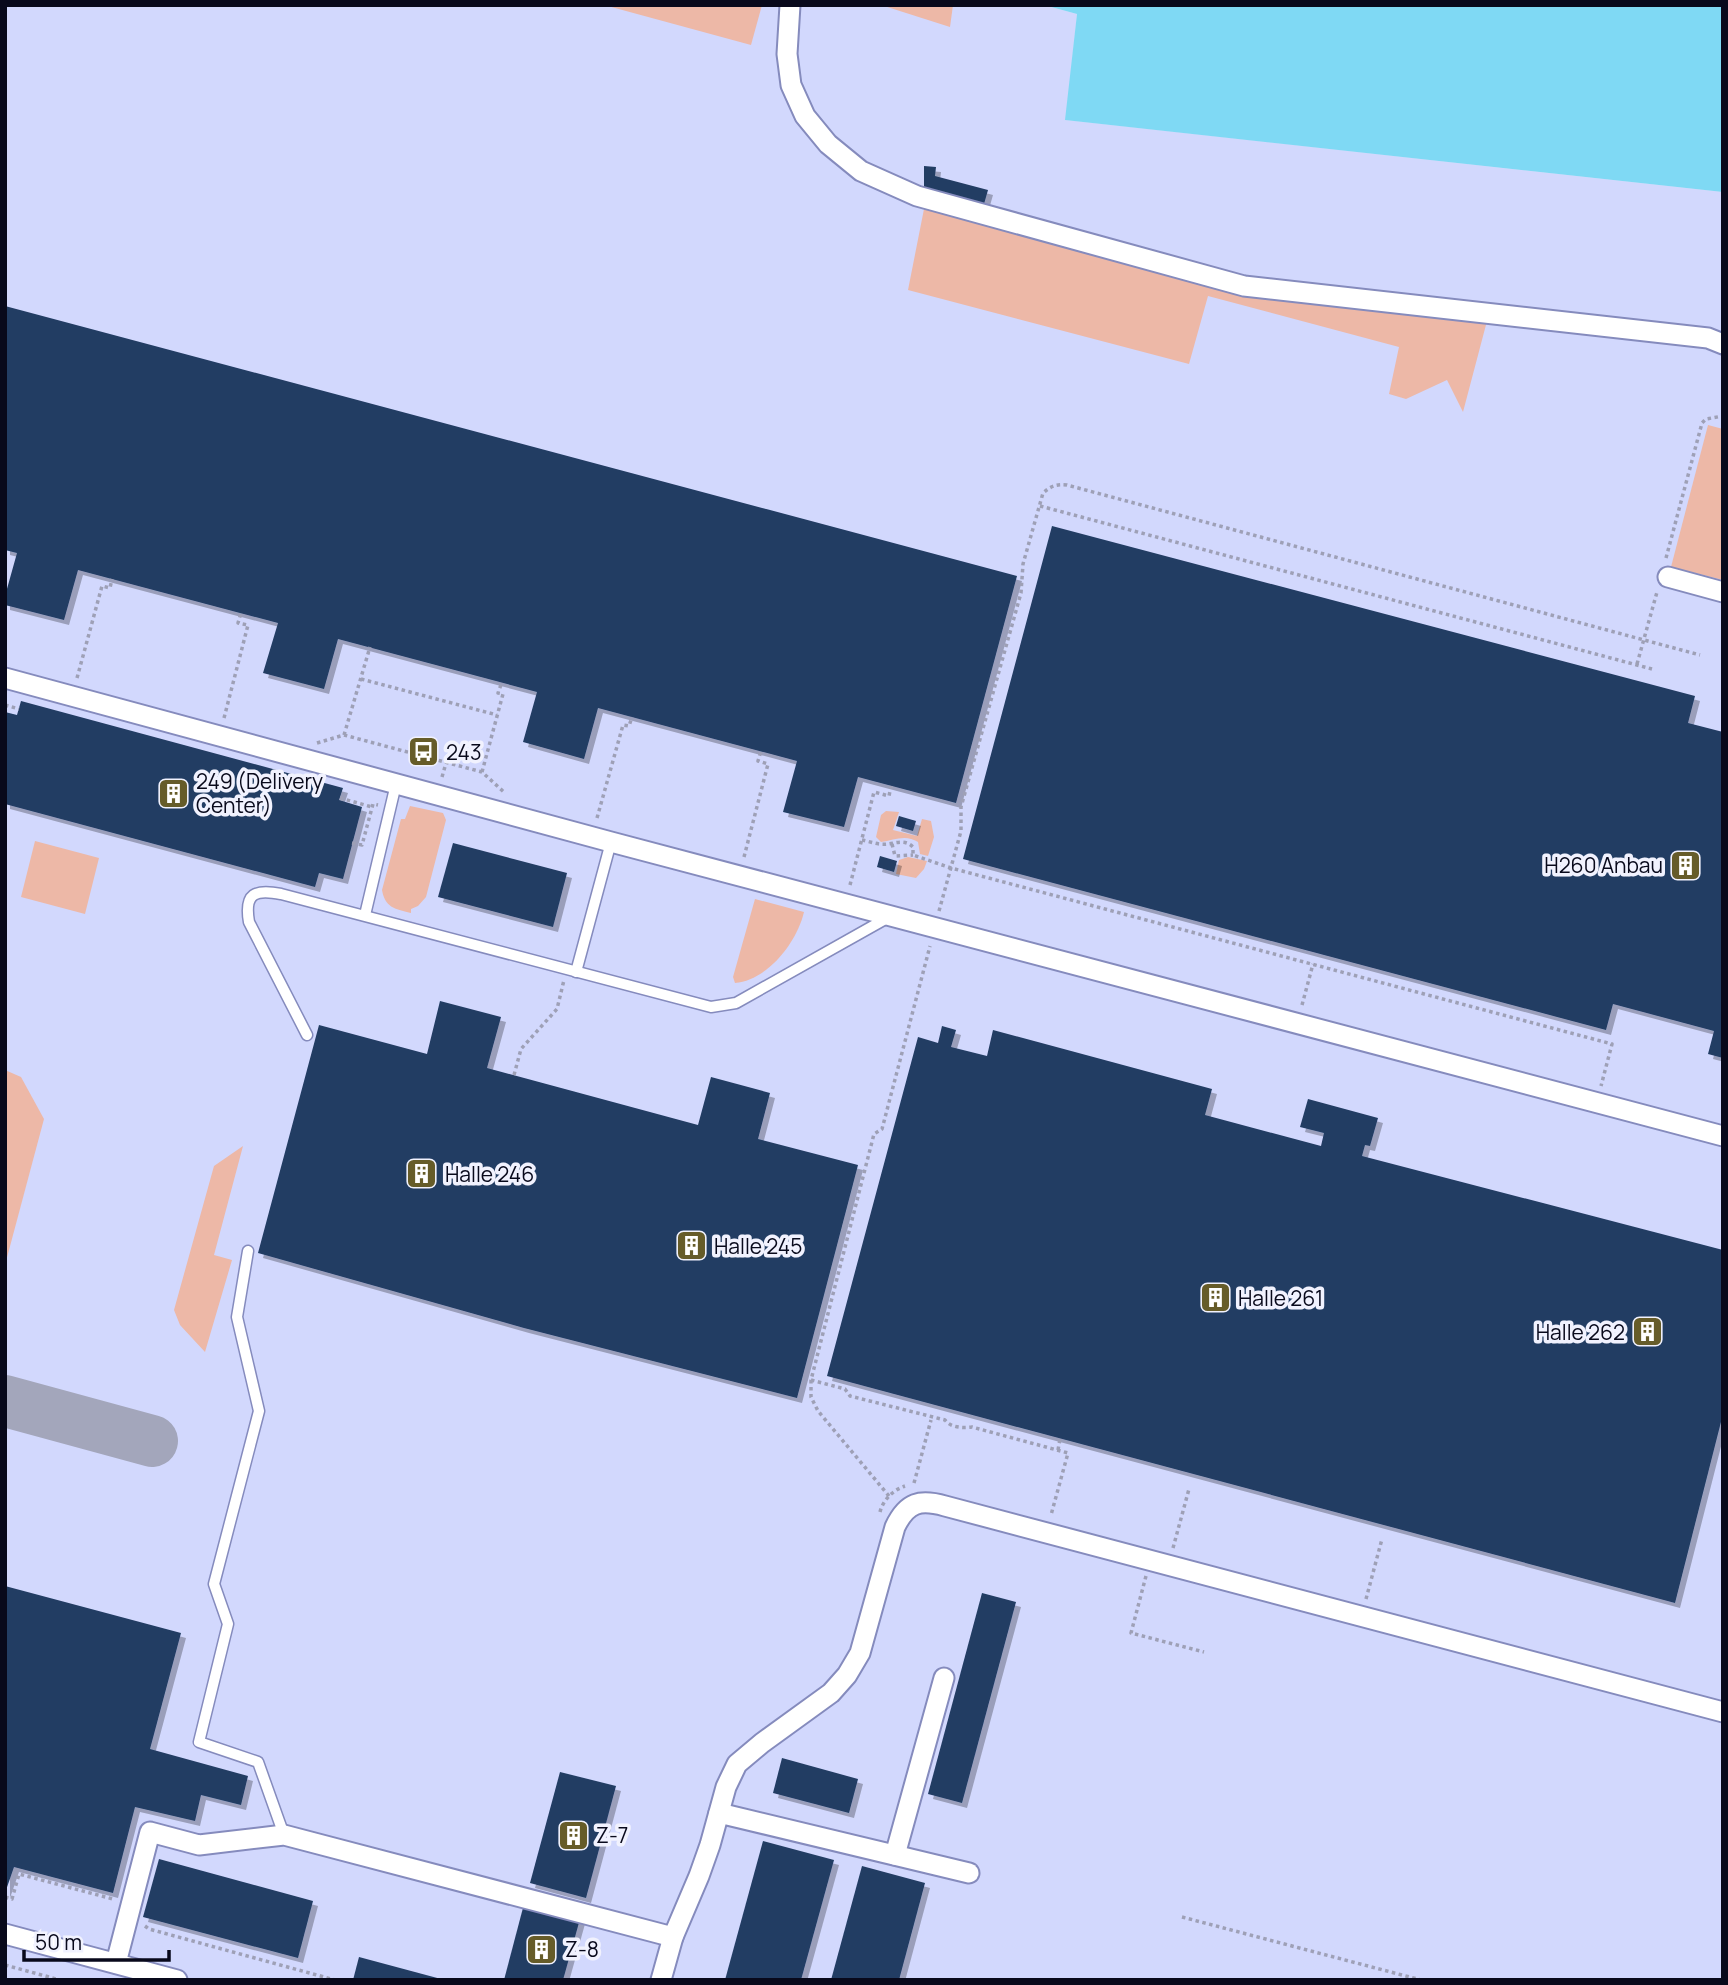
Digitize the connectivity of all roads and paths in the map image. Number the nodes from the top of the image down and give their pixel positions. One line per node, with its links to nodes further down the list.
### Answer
1 (790, 5): 2 (street)
2 (1723, 344)
3 (1723, 416): 5 (path)
4 (1040, 506): 9 (path); 12 (path); 38 (path)
5 (1663, 576): 7 (street); 9 (path)
6 (112, 579): 16 (path)
7 (1723, 592)
8 (241, 613): 22 (path)
9 (1644, 640): 11 (path); 12 (path)
10 (370, 647): 15 (path)
11 (1700, 655)
12 (1637, 664): 13 (path)
13 (1652, 669)
14 (5, 678): 27 (street)
15 (361, 679): 20 (path); 23 (path)
16 (76, 680)
17 (502, 682): 20 (path)
18 (5, 705): 19 (path)
19 (19, 709)
20 (497, 715): 26 (path)
21 (632, 717): 32 (path)
22 (223, 720)
23 (344, 735): 24 (path); 26 (path)
24 (312, 744)
25 (761, 751): 37 (path)
26 (482, 772): 29 (path)
27 (396, 784): 34 (street); 40 (lane)
28 (891, 786): 33 (path)
29 (509, 797)
30 (340, 798): 31 (path)
31 (372, 807)
32 (597, 820)
33 (862, 840): 35 (path); 39 (path)
34 (611, 842): 41 (street); 44 (lane)
35 (892, 844): 36 (path); 36 (path)
36 (913, 855): 38 (path)
37 (744, 858)
38 (951, 868): 42 (path); 43 (path)
39 (850, 885)
40 (365, 915): 44 (lane); 46 (lane)
41 (893, 915): 42 (street); 44 (lane)
42 (935, 927): 45 (street); 50 (path)
43 (1313, 964): 45 (path); 47 (path)
44 (576, 972)
45 (1297, 1024): 48 (street)
46 (307, 1035)
47 (1600, 1089)
48 (1723, 1136)
49 (248, 1251): 66 (lane)
50 (811, 1380): 53 (path); 56 (path)
51 (931, 1420): 54 (path)
52 (1060, 1439): 53 (path)
53 (1058, 1450): 57 (path)
54 (914, 1483)
55 (1189, 1489): 59 (path)
56 (889, 1496)
57 (1050, 1517)
58 (1382, 1539): 61 (path)
59 (1173, 1550)
60 (1156, 1576): 62 (path)
61 (1366, 1601)
62 (1204, 1652)
63 (944, 1678): 67 (street)
64 (1723, 1712): 65 (street)
65 (719, 1813): 67 (street); 73 (street)
66 (284, 1835): 70 (street); 73 (street)
67 (895, 1855): 68 (street)
68 (969, 1873)
69 (5, 1897): 70 (path)
70 (130, 1910): 74 (street); 78 (path)
71 (1182, 1917): 80 (path)
72 (5, 1934): 74 (street)
73 (673, 1937): 79 (street)
74 (116, 1964): 77 (street)
75 (5, 1965): 76 (path)
76 (60, 1980)
77 (177, 1980)
78 (335, 1980)
79 (660, 1980)
80 (1421, 1980)

